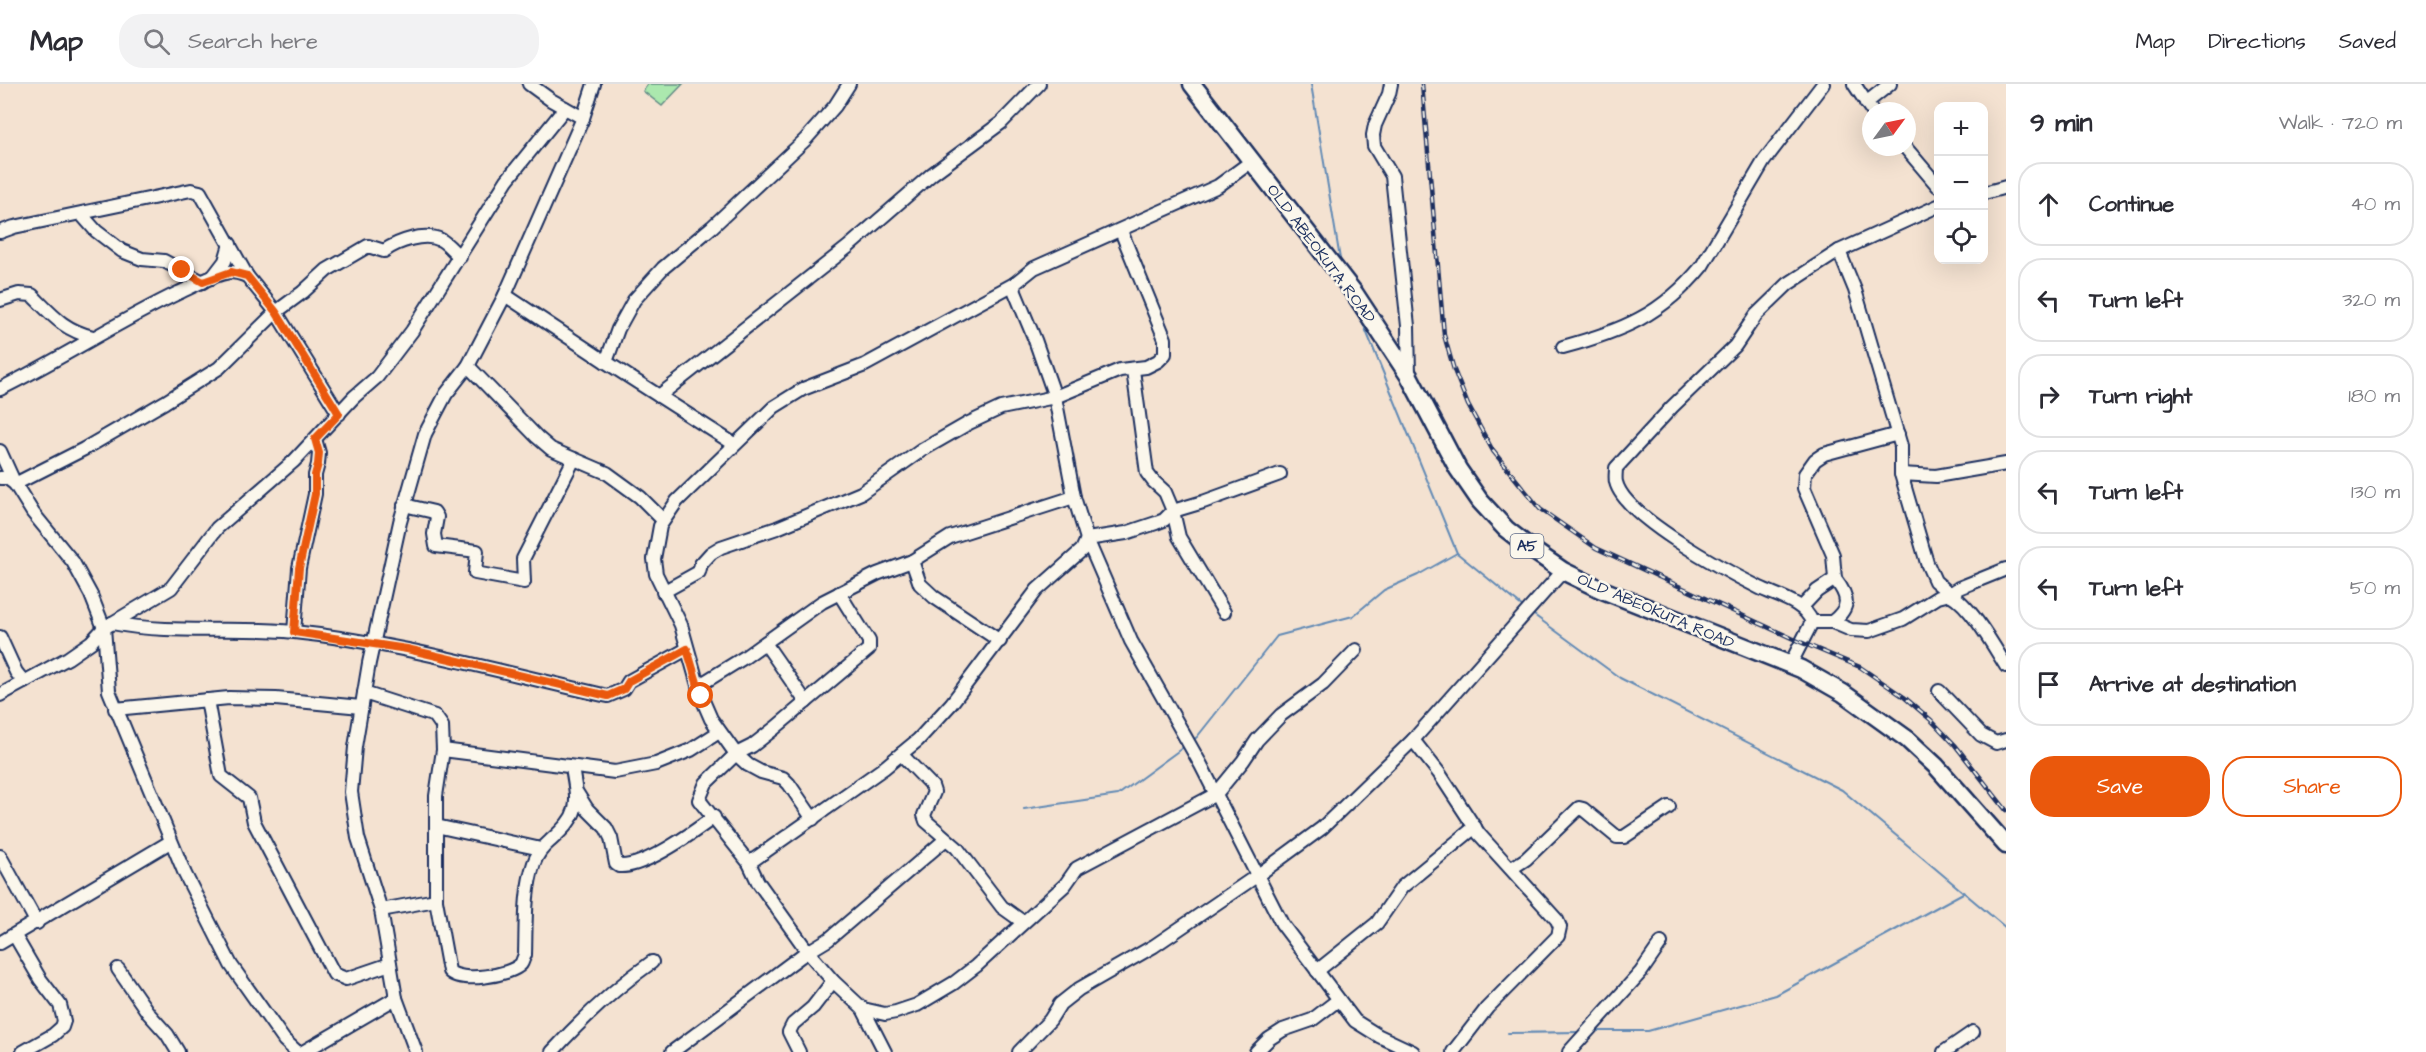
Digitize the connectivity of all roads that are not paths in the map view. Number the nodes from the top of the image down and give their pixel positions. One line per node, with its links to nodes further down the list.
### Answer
1 (530, 84): 12 (street)
2 (594, 84): 13 (street)
3 (849, 84): 34 (street)
4 (1039, 84): 39 (street)
5 (1192, 84): 15 (highway, OLD ABEOKUTA ROAD / A5)
6 (1391, 84): 37 (street)
7 (1823, 84): 33 (street)
8 (1854, 84): 10 (street)
9 (1890, 84): 11 (street)
10 (1866, 102)
11 (1874, 102)
12 (565, 108): 13 (street); 25 (street)
13 (583, 118): 29 (street)
14 (1913, 156): 16 (street)
15 (1252, 161): 21 (street); 37 (highway, OLD ABEOKUTA ROAD / A5)
16 (1934, 181)
17 (2006, 187): 18 (street)
18 (1988, 192)
19 (1934, 208): 24 (street)
20 (81, 214): 22 (street); 23 (street); 27 (street)
21 (1121, 231): 28 (street); 36 (street)
22 (0, 232)
23 (230, 244): 26 (street); 27 (street)
24 (1839, 251): 42 (street); 64 (street)
25 (460, 257): 31 (street); 41 (street)
26 (247, 276): 27 (street); 31 (street)
27 (207, 280): 32 (street)
28 (1014, 284): 40 (street); 44 (street)
29 (505, 295): 34 (street); 35 (street)
30 (0, 300): 32 (street)
31 (276, 312): 41 (street); 51 (street)
32 (93, 337): 38 (street)
33 (1563, 347)
34 (606, 362): 39 (street)
35 (468, 366): 46 (street); 53 (street)
36 (1133, 370): 40 (street); 54 (street)
37 (1408, 376): 59 (highway, OLD ABEOKUTA ROAD / A5)
38 (0, 389)
39 (659, 396): 44 (street)
40 (1055, 397): 52 (street); 61 (street)
41 (339, 414): 43 (street)
42 (1898, 434): 49 (street); 60 (street)
43 (315, 439): 68 (street); 69 (street)
44 (734, 444): 55 (street)
45 (0, 452): 51 (street)
46 (574, 459): 53 (street); 55 (street)
47 (2006, 464): 49 (street)
48 (1280, 474): 54 (street)
49 (1901, 474): 63 (street)
50 (0, 478): 51 (street)
51 (15, 484): 68 (street)
52 (1074, 497): 56 (street); 57 (street)
53 (404, 505): 73 (street)
54 (1173, 511): 56 (street); 65 (street)
55 (663, 520): 61 (street)
56 (1087, 539): 71 (street); 95 (street)
57 (912, 561): 62 (street); 71 (street)
58 (2006, 569): 63 (street)
59 (1563, 571): 76 (highway, OLD ABEOKUTA ROAD / A5); 88 (street)
60 (1835, 579): 64 (street); 67 (street)
61 (663, 592): 74 (street)
62 (839, 593): 72 (street); 84 (street)
63 (1950, 594): 67 (street); 77 (street)
64 (1802, 607): 66 (street)
65 (1224, 612)
66 (1812, 622): 67 (street); 76 (street)
67 (1832, 622)
68 (108, 626): 69 (street); 78 (street); 86 (street)
69 (294, 632): 73 (street)
70 (0, 637): 78 (street)
71 (1000, 641): 92 (street)
72 (765, 643): 79 (street); 84 (street)
73 (373, 644): 74 (street); 81 (street)
74 (687, 649): 79 (street)
75 (1356, 650): 95 (street)
76 (1790, 665): 103 (highway, OLD ABEOKUTA ROAD / A5)
77 (2006, 666)
78 (24, 682): 82 (street)
79 (698, 686): 87 (street)
80 (1939, 691): 89 (street)
81 (364, 693): 85 (street); 90 (street)
82 (0, 695)
83 (207, 700): 85 (street); 86 (street); 117 (street)
84 (806, 702): 91 (street)
85 (361, 707): 110 (street)
86 (116, 709): 102 (street)
87 (719, 732): 91 (street); 93 (street)
88 (1413, 740): 100 (street); 108 (street)
89 (2006, 740)
90 (443, 750): 93 (street); 99 (street)
91 (736, 754): 97 (street); 98 (street)
92 (901, 754): 98 (street); 101 (street)
93 (572, 768): 94 (street)
94 (577, 793): 97 (street); 104 (street)
95 (1216, 794): 108 (street); 112 (street)
96 (1669, 807): 107 (street)
97 (714, 817): 106 (street)
98 (813, 819): 106 (street)
99 (436, 825): 104 (street); 109 (street)
100 (1475, 827): 107 (street); 119 (street)
101 (946, 839): 112 (street); 115 (street)
102 (170, 842): 111 (street); 127 (street)
103 (2006, 845)
104 (541, 849): 109 (street)
105 (0, 856): 111 (street)
106 (749, 863): 115 (street)
107 (1512, 868): 137 (street)
108 (1258, 875): 119 (street); 134 (street)
109 (436, 900): 110 (street)
110 (381, 910): 117 (street)
111 (37, 922): 113 (street)
112 (1023, 922): 123 (street)
113 (5, 938): 125 (street)
114 (1661, 943): 138 (street)
115 (808, 952): 120 (street); 131 (street)
116 (652, 962): 130 (street)
117 (390, 964): 121 (street)
118 (118, 969): 126 (street)
119 (1317, 972): 122 (street)
120 (833, 981): 123 (street); 132 (street)
121 (396, 998): 128 (street); 129 (street)
122 (1338, 1000): 135 (street); 136 (street)
123 (863, 1009): 133 (street)
124 (1973, 1032): 139 (street)
125 (23, 1052)
126 (178, 1052)
127 (297, 1052)
128 (303, 1052)
129 (416, 1052)
130 (552, 1052)
131 (672, 1052)
132 (799, 1052)
133 (885, 1052)
134 (1019, 1052)
135 (1256, 1052)
136 (1413, 1052)
137 (1453, 1052)
138 (1569, 1052)
139 (1944, 1052)

